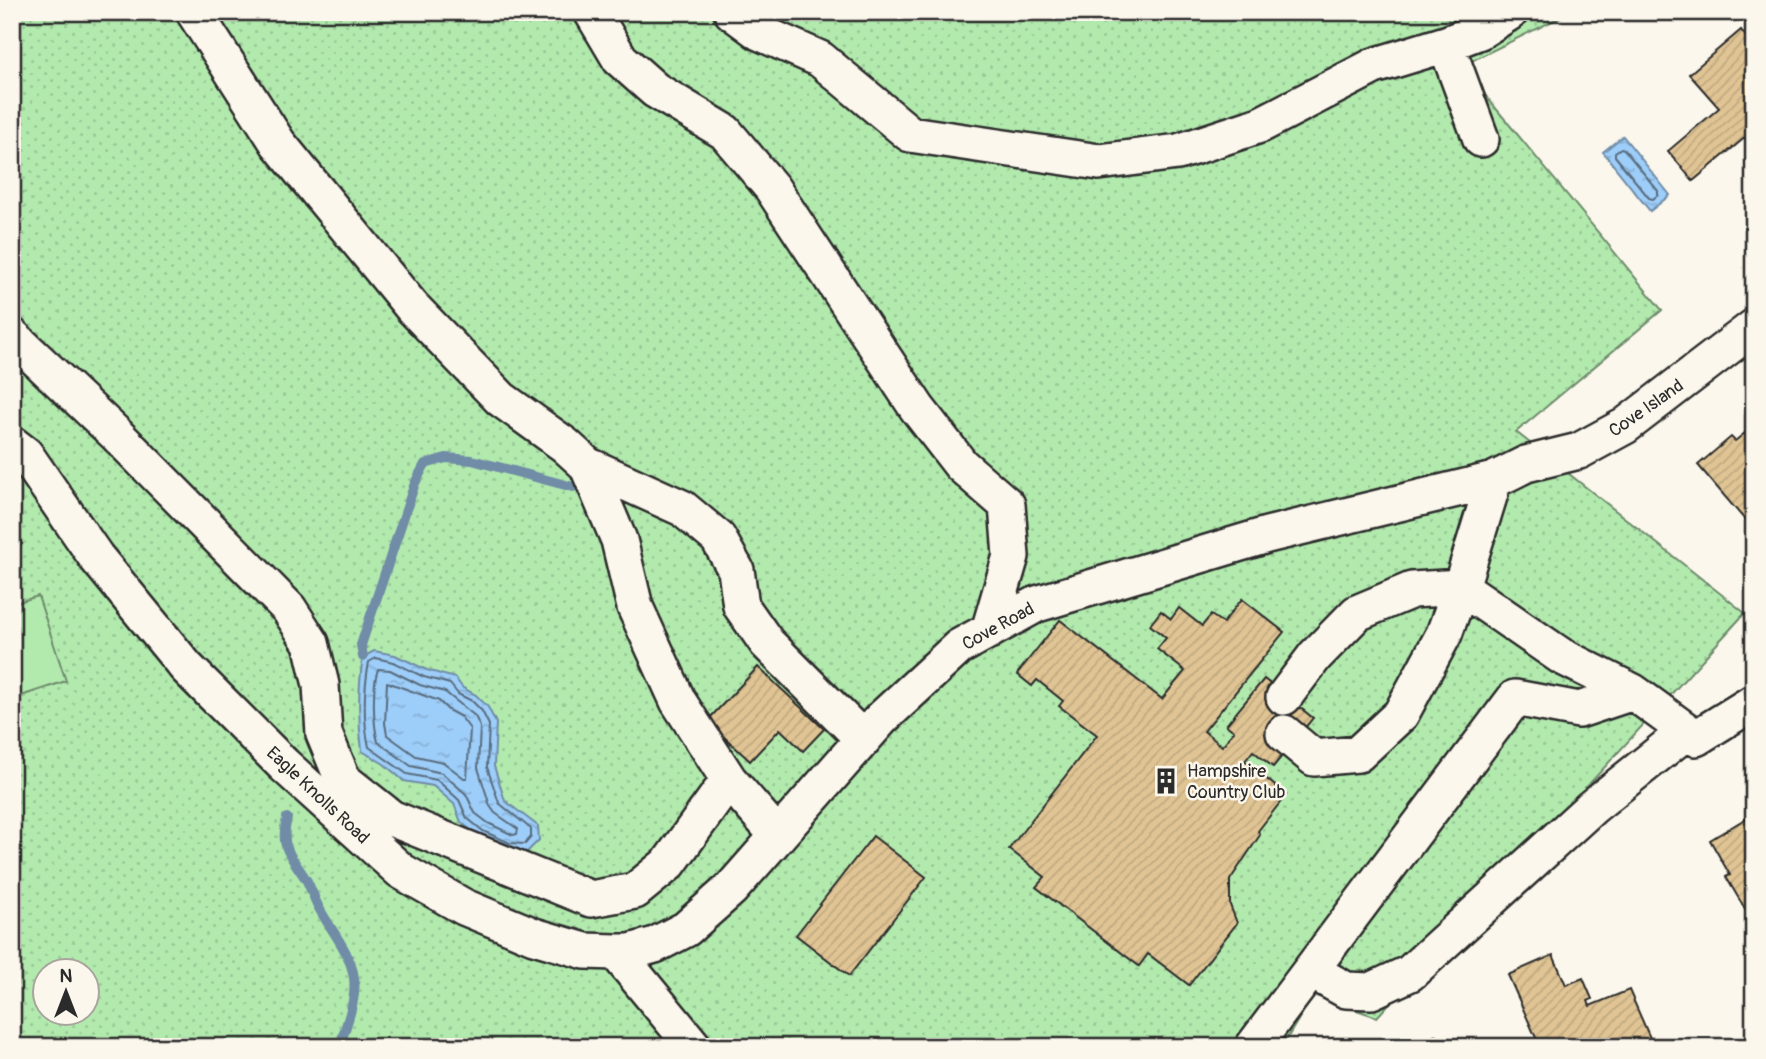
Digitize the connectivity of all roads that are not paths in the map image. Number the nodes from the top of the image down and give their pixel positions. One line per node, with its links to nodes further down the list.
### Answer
1 (194, 12): 11 (street)
2 (592, 12): 14 (street)
3 (732, 12): 5 (street)
4 (1510, 12): 5 (street)
5 (1446, 44): 6 (street)
6 (1481, 139)
7 (1754, 327): 10 (street, Cove Island)
8 (12, 336): 21 (street)
9 (12, 444): 23 (street, Eagle Knolls Road)
10 (1526, 464): 12 (street, Cove Road)
11 (587, 465): 20 (street); 21 (street)
12 (1494, 480): 13 (street); 14 (street, Cove Road)
13 (1461, 587): 15 (street); 16 (street); 19 (street)
14 (989, 631): 20 (street, Cove Road)
15 (1633, 692): 18 (street); 24 (street)
16 (1284, 698)
17 (1754, 702): 18 (street)
18 (1687, 731): 24 (street)
19 (1284, 733)
20 (863, 739): 22 (street, Cove Road)
21 (729, 780): 22 (street)
22 (778, 836): 23 (street, Cove Road)
23 (617, 952): 25 (street)
24 (1312, 971): 26 (street)
25 (694, 1047)
26 (1253, 1047)

